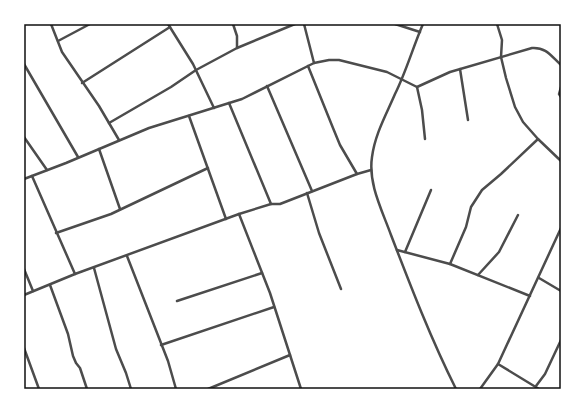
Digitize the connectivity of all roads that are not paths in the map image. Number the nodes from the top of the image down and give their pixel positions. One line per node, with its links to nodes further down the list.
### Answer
1 (50, 24): 12 (street)
2 (90, 24): 12 (street)
3 (168, 24): 10 (street)
4 (233, 24): 13 (street)
5 (295, 24): 13 (street)
6 (304, 24): 15 (street)
7 (395, 24): 11 (street)
8 (423, 24): 11 (street)
9 (497, 24): 14 (street)
10 (170, 28): 20 (street); 22 (street)
11 (420, 32): 21 (street)
12 (58, 41): 22 (street)
13 (237, 48): 20 (street)
14 (501, 57): 17 (street); 19 (street); 34 (street)
15 (314, 63): 18 (street); 21 (street)
16 (24, 64): 37 (street)
17 (561, 65)
18 (308, 66): 23 (street); 42 (street)
19 (460, 69): 24 (street); 30 (street)
20 (196, 70): 28 (street); 31 (street)
21 (402, 78): 24 (street); 41 (street)
22 (82, 83): 31 (street)
23 (267, 86): 27 (street); 46 (street)
24 (417, 87): 33 (street)
25 (561, 88): 26 (street)
26 (561, 97)
27 (229, 103): 28 (street); 48 (street)
28 (214, 108): 29 (street)
29 (189, 116): 35 (street); 39 (street)
30 (468, 120)
31 (109, 123): 35 (street)
32 (24, 137): 40 (street)
33 (425, 139)
34 (538, 139): 38 (street); 58 (street)
35 (119, 140): 36 (street)
36 (99, 149): 37 (street); 49 (street)
37 (78, 157): 40 (street)
38 (561, 161)
39 (208, 168): 49 (street); 52 (street)
40 (47, 170): 43 (street)
41 (371, 170): 42 (street); 55 (street)
42 (357, 174): 46 (street)
43 (32, 176): 44 (street); 54 (street)
44 (24, 179)
45 (431, 190): 56 (street)
46 (312, 191): 47 (street)
47 (307, 193): 48 (street); 66 (street)
48 (271, 204): 50 (street)
49 (120, 210): 54 (street)
50 (239, 214): 52 (street); 61 (street)
51 (518, 215): 63 (street)
52 (226, 219): 57 (street)
53 (561, 228): 64 (street)
54 (56, 233): 62 (street)
55 (396, 250): 56 (street); 85 (street)
56 (405, 252): 58 (street)
57 (127, 256): 59 (street); 74 (street)
58 (450, 264): 63 (street)
59 (94, 268): 62 (street); 81 (street)
60 (24, 269): 67 (street)
61 (262, 273): 71 (street); 72 (street)
62 (75, 274): 65 (street)
63 (478, 275): 70 (street)
64 (538, 278): 68 (street); 70 (street)
65 (50, 285): 67 (street); 80 (street)
66 (341, 288)
67 (33, 291): 69 (street)
68 (561, 291)
69 (24, 295)
70 (530, 296): 77 (street)
71 (177, 301)
72 (274, 308): 74 (street); 76 (street)
73 (561, 340): 78 (street)
74 (161, 345): 82 (street)
75 (24, 348): 79 (street)
76 (290, 355): 83 (street); 84 (street)
77 (498, 364): 78 (street); 86 (street)
78 (536, 386): 87 (street)
79 (39, 389)
80 (87, 389)
81 (131, 389)
82 (176, 389)
83 (208, 389)
84 (300, 389)
85 (456, 389)
86 (480, 389)
87 (539, 389)

